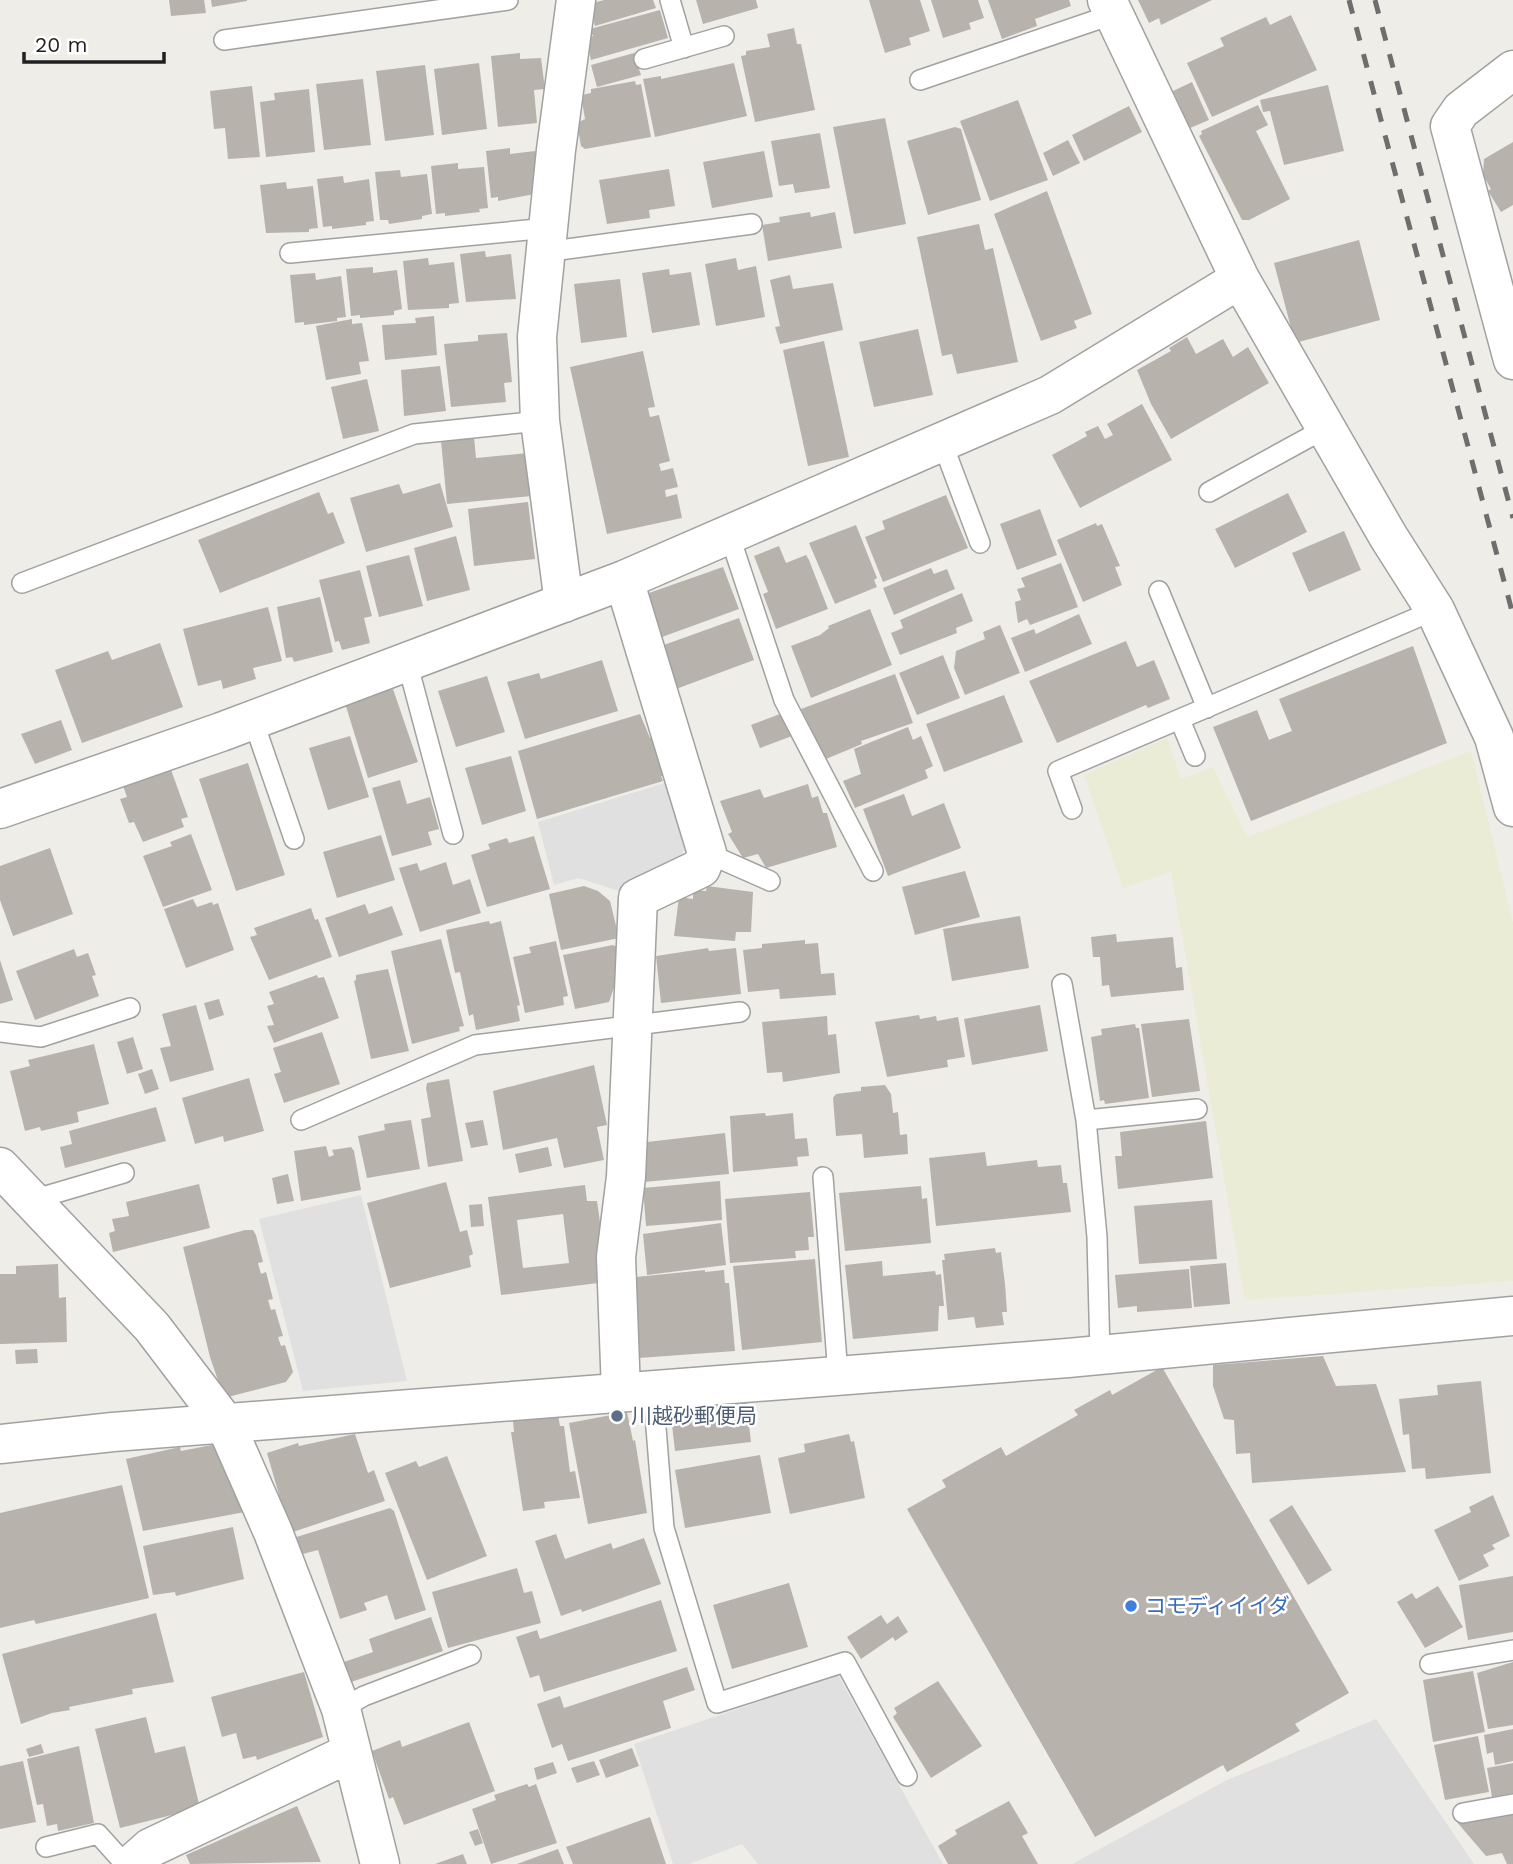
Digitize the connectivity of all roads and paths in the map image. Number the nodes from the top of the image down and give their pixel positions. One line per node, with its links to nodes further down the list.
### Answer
1 (508, 0): 6 (lane)
2 (576, 0): 12 (street)
3 (670, 0): 7 (lane)
4 (1111, 7): 10 (lane); 14 (street)
5 (723, 36): 7 (lane)
6 (224, 40)
7 (684, 48): 8 (lane)
8 (644, 60)
9 (1513, 71): 15 (street)
10 (920, 80)
11 (752, 224): 12 (lane)
12 (546, 240): 13 (lane); 16 (street)
13 (290, 253)
14 (1240, 279): 17 (street); 18 (street)
15 (1513, 360)
16 (540, 421): 23 (lane); 25 (street)
17 (1326, 428): 19 (lane); 26 (street)
18 (942, 442): 20 (street); 21 (lane)
19 (1209, 492)
20 (729, 534): 22 (street); 38 (lane)
21 (980, 543)
22 (624, 580): 25 (street); 37 (street)
23 (22, 583)
24 (1159, 592): 28 (lane)
25 (564, 603): 27 (street)
26 (1434, 610): 28 (lane); 32 (street)
27 (407, 662): 29 (street); 35 (lane)
28 (1207, 708): 30 (lane)
29 (253, 720): 33 (street); 36 (lane)
30 (1180, 720): 31 (lane); 34 (lane)
31 (1195, 756)
32 (1513, 807)
33 (0, 809)
34 (1072, 809)
35 (453, 834)
36 (294, 839)
37 (707, 853): 39 (lane); 43 (street)
38 (873, 871)
39 (770, 881)
40 (1062, 984): 47 (lane)
41 (130, 1008): 44 (lane)
42 (740, 1012): 43 (lane)
43 (634, 1024): 46 (lane); 55 (street)
44 (0, 1032)
45 (1197, 1109): 47 (lane)
46 (301, 1120)
47 (1086, 1120): 53 (lane)
48 (0, 1167): 51 (street)
49 (124, 1173): 51 (lane)
50 (823, 1177): 54 (lane)
51 (32, 1200): 56 (street)
52 (1513, 1317): 53 (street)
53 (1100, 1354): 54 (street)
54 (838, 1375): 55 (street)
55 (637, 1391): 56 (street); 63 (lane)
56 (225, 1423): 57 (street); 61 (street)
57 (0, 1444)
58 (1513, 1650): 60 (lane)
59 (471, 1655): 61 (lane)
60 (1430, 1664)
61 (341, 1709): 62 (street)
62 (350, 1753): 68 (street); 69 (street)
63 (907, 1776)
64 (1513, 1804): 65 (lane)
65 (1463, 1813)
66 (46, 1847): 67 (lane)
67 (125, 1864)
68 (132, 1864)
69 (380, 1864)

